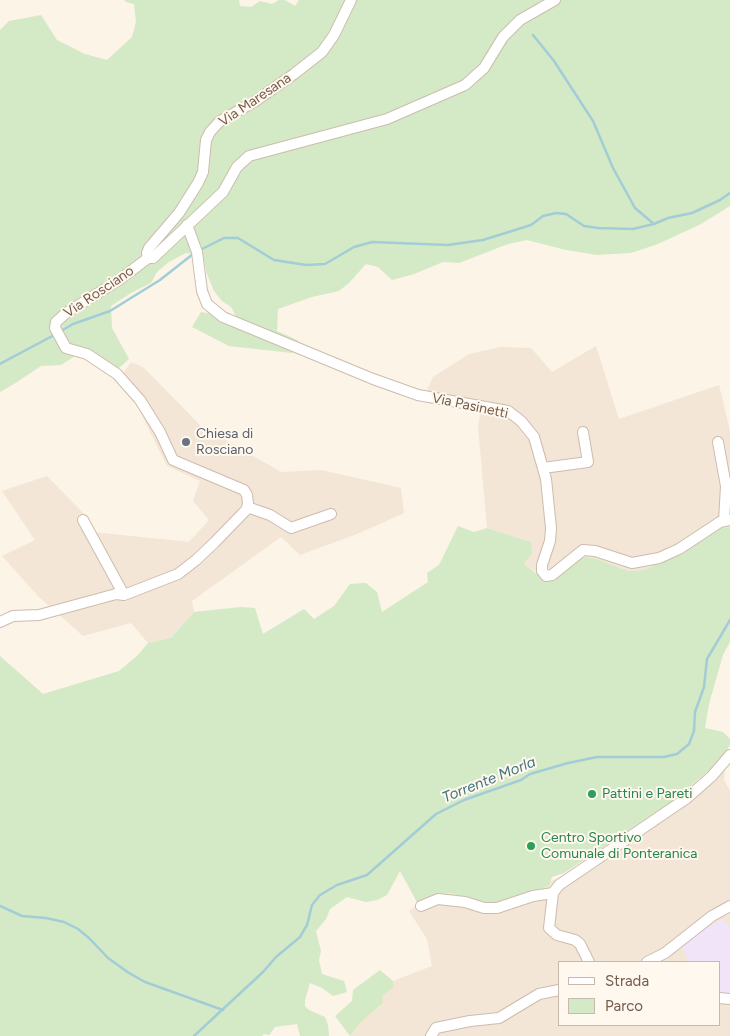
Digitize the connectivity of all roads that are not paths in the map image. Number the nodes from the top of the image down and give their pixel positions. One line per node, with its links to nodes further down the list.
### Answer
1 (351, 0): 4 (street, Via Maresana)
2 (556, 0): 3 (street, Via Rosciano)
3 (187, 226): 4 (street, Via Rosciano); 7 (street, Via Pasinetti)
4 (148, 258): 8 (street, Via Rosciano)
5 (583, 432): 7 (street)
6 (718, 442): 11 (street)
7 (543, 468): 11 (street, Via Pasinetti)
8 (247, 507): 9 (street); 12 (street)
9 (331, 514)
10 (83, 520): 12 (street)
11 (727, 521)
12 (124, 595): 13 (street)
13 (0, 622)
14 (730, 755): 15 (street)
15 (553, 893): 16 (street); 18 (street)
16 (421, 906)
17 (730, 906): 19 (street)
18 (588, 961)
19 (649, 961)
20 (558, 990): 21 (street)
21 (431, 1036)

